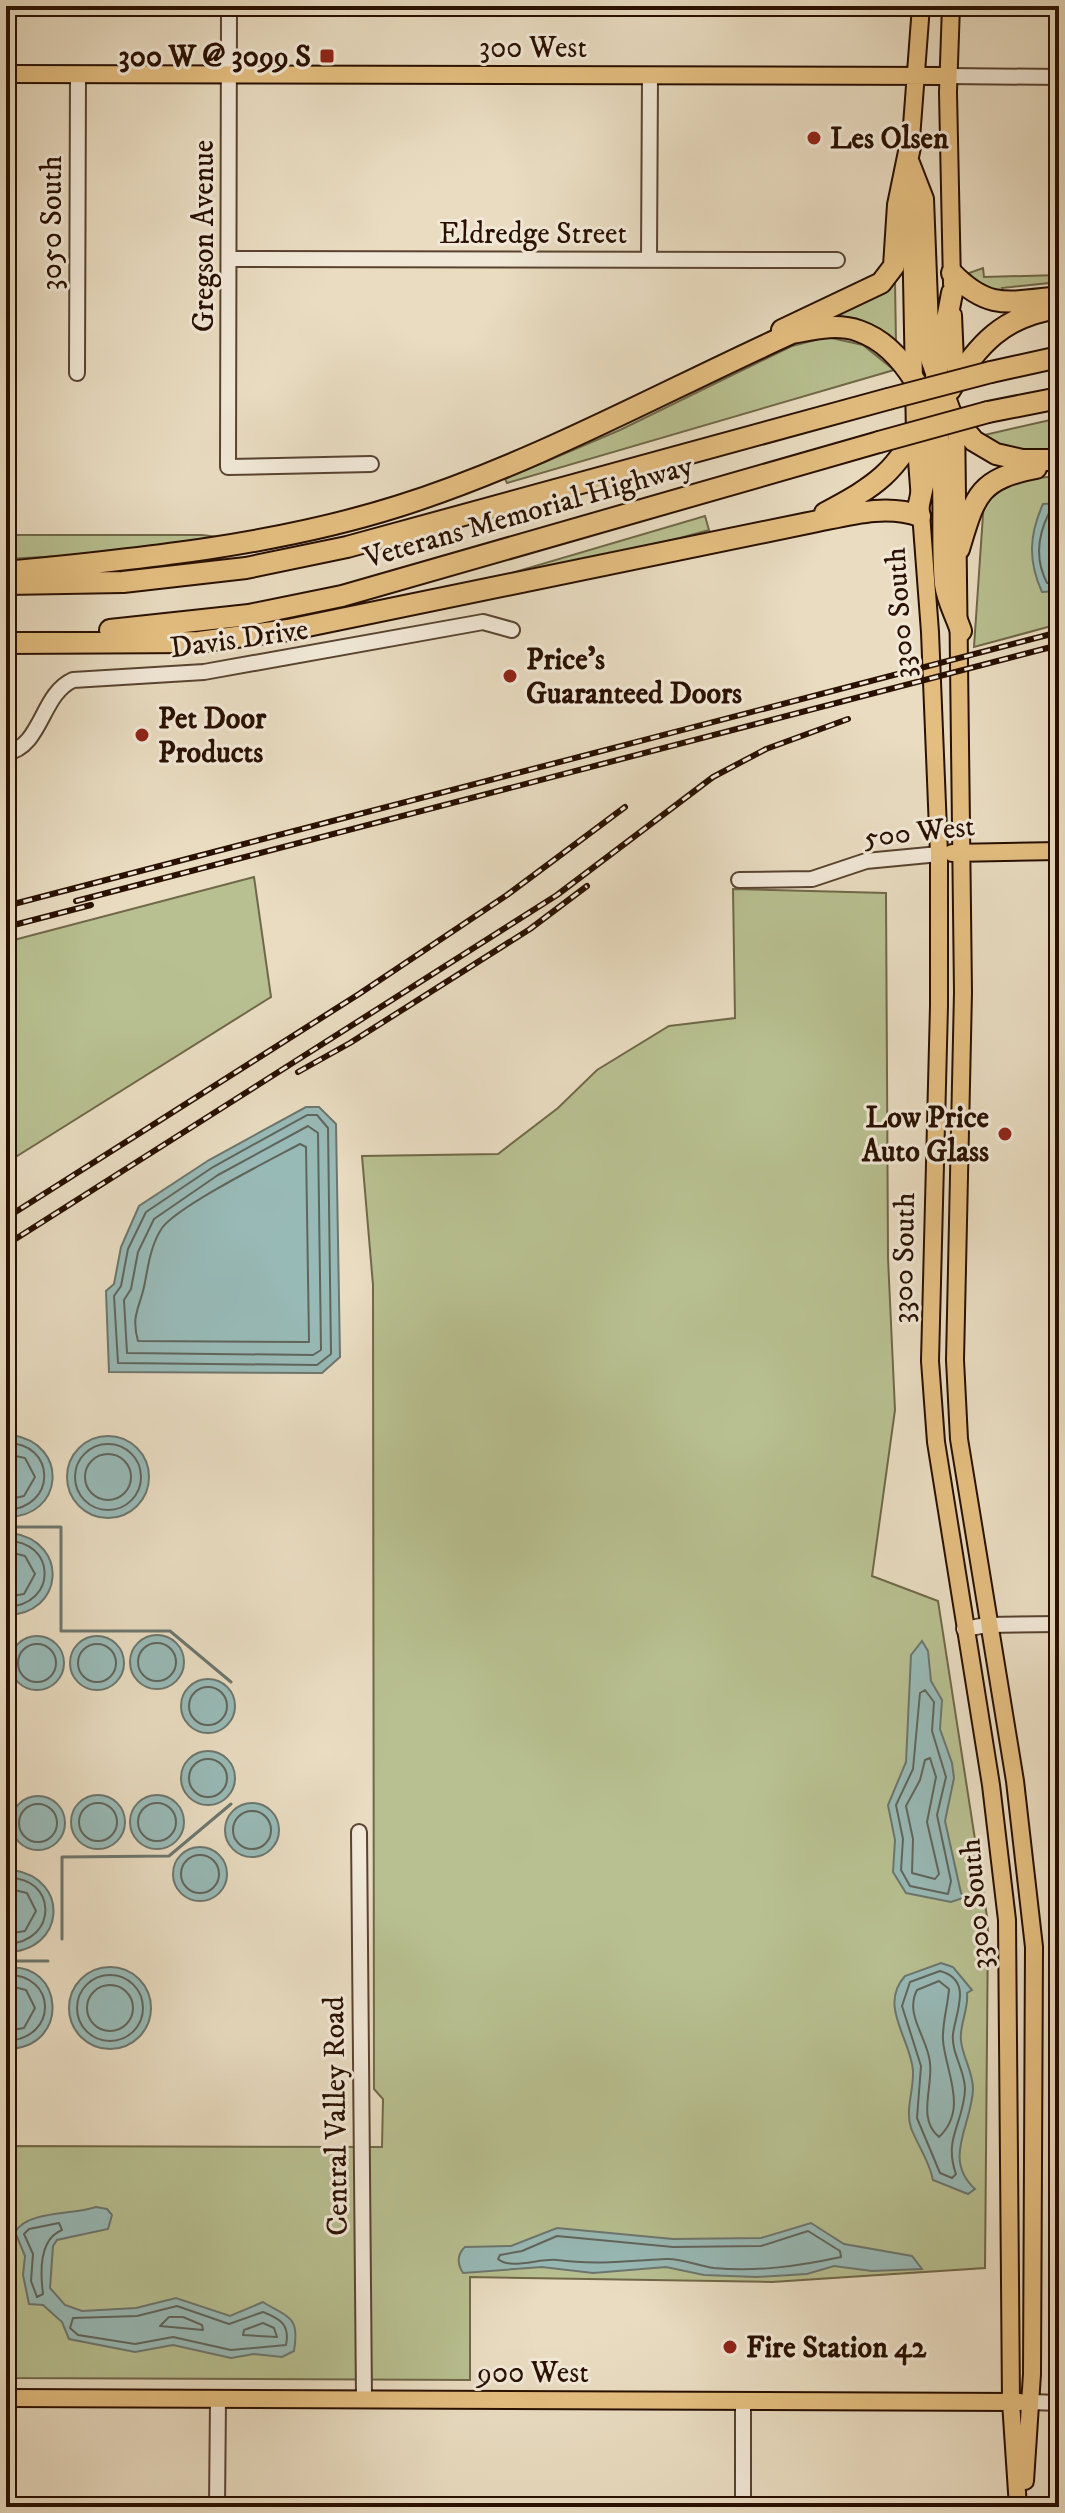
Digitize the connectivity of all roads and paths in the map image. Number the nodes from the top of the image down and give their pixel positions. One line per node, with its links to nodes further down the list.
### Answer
1 (229, 6): 6 (street, Gregson Avenue)
2 (921, 6): 8 (main road, 3300 South)
3 (951, 6): 9 (main road)
4 (6, 74): 5 (main road, 300 West)
5 (78, 74): 6 (main road, 300 West); 20 (street, 3050 South)
6 (229, 74): 7 (main road, 300 West); 12 (street, Gregson Avenue)
7 (650, 75): 8 (main road, 300 West); 13 (street)
8 (916, 76): 9 (main road, 300 West); 11 (main road, 3300 South)
9 (948, 76): 10 (street, 300 West); 15 (main road)
10 (1059, 77)
11 (910, 153): 19 (highway); 21 (highway); 22 (main road, 3300 South)
12 (229, 259): 13 (street, Eldredge Street); 29 (street, Gregson Avenue)
13 (649, 260): 14 (street, Eldredge Street)
14 (837, 260)
15 (952, 283): 16 (highway); 21 (highway)
16 (1059, 297)
17 (1059, 308): 21 (highway)
18 (1059, 357): 34 (highway, Veterans Memorial Highway, bridge)
19 (719, 366): 22 (highway); 33 (highway)
20 (77, 373)
21 (946, 379): 24 (highway); 25 (main road, 3300 South)
22 (914, 380): 24 (highway); 27 (main road, 3300 South)
23 (1059, 398): 37 (highway, Veterans Memorial Highway, bridge)
24 (936, 404): 25 (highway); 26 (highway); 27 (highway)
25 (956, 422): 28 (highway); 32 (main road, 3300 South)
26 (936, 427): 30 (highway); 36 (highway)
27 (915, 434): 30 (main road, 3300 South); 31 (highway)
28 (1059, 462): 32 (highway)
29 (371, 464)
30 (920, 510): 31 (highway); 42 (main road, 3300 South)
31 (808, 523): 38 (highway)
32 (959, 549): 36 (main road, 3300 South)
33 (6, 572)
34 (6, 584)
35 (512, 630): 39 (street, Davis Drive)
36 (961, 631): 41 (main road, 3300 South)
37 (6, 636)
38 (6, 643)
39 (6, 753)
40 (1059, 851): 41 (main road, 500 West)
41 (962, 852): 42 (main road, 500 West); 45 (main road, 3300 South)
42 (939, 854): 43 (street, 500 West); 46 (main road, 3300 South)
43 (739, 880)
44 (1059, 1624): 45 (street)
45 (987, 1625): 46 (street); 53 (main road, 3300 South)
46 (964, 1629): 52 (main road, 3300 South)
47 (359, 1832): 50 (street, Central Valley Road)
48 (6, 2398): 49 (main road, 900 West)
49 (218, 2399): 50 (main road, 900 West); 55 (street)
50 (364, 2399): 51 (main road, 900 West)
51 (743, 2402): 52 (main road, 900 West); 56 (street)
52 (1011, 2402): 53 (main road, 900 West); 57 (main road, 3300 South)
53 (1031, 2402): 54 (street, 900 West); 57 (main road, 3300 South)
54 (1059, 2403)
55 (217, 2507)
56 (743, 2507)
57 (1020, 2507)

